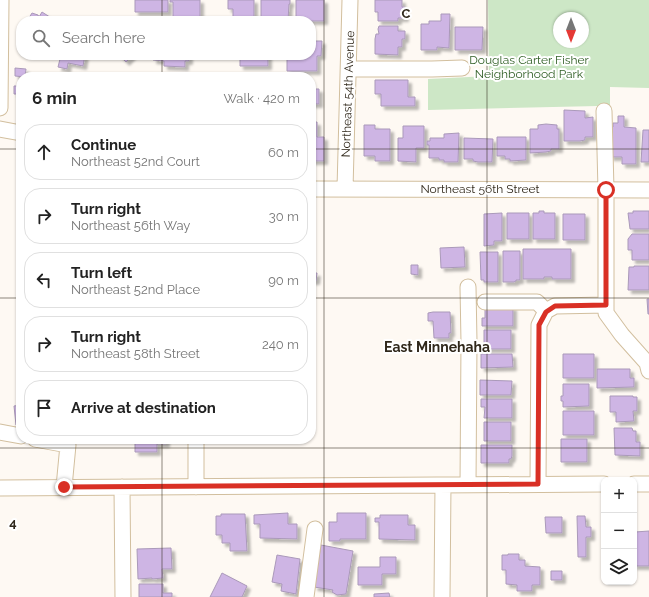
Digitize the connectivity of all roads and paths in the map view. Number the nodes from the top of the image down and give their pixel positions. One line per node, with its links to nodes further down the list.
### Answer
1 (1, 0): 5 (street)
2 (350, 0): 4 (street, Northeast 54th Avenue)
3 (462, 68): 4 (street)
4 (348, 69): 10 (street, Northeast 54th Avenue)
5 (0, 108)
6 (604, 111): 11 (street)
7 (0, 129): 8 (street)
8 (16, 132)
9 (316, 189): 10 (street, Northeast 56th Street)
10 (345, 189): 11 (street, Northeast 56th Street)
11 (606, 190): 12 (street, Northeast 56th Street); 15 (street)
12 (649, 190)
13 (468, 287): 27 (street)
14 (485, 302): 16 (street)
15 (606, 305): 16 (street); 17 (street)
16 (546, 312): 22 (street)
17 (649, 371)
18 (0, 432): 19 (street)
19 (16, 435)
20 (62, 444): 28 (street)
21 (196, 444): 30 (street)
22 (538, 484): 23 (street); 27 (street)
23 (601, 484)
24 (637, 484): 25 (street)
25 (649, 484)
26 (443, 485): 27 (street); 30 (street); 35 (street)
27 (468, 485)
28 (64, 487): 29 (street); 31 (street)
29 (122, 487): 30 (street); 33 (street)
30 (196, 487)
31 (0, 488)
32 (315, 529): 34 (street)
33 (123, 597)
34 (306, 597)
35 (442, 597)

